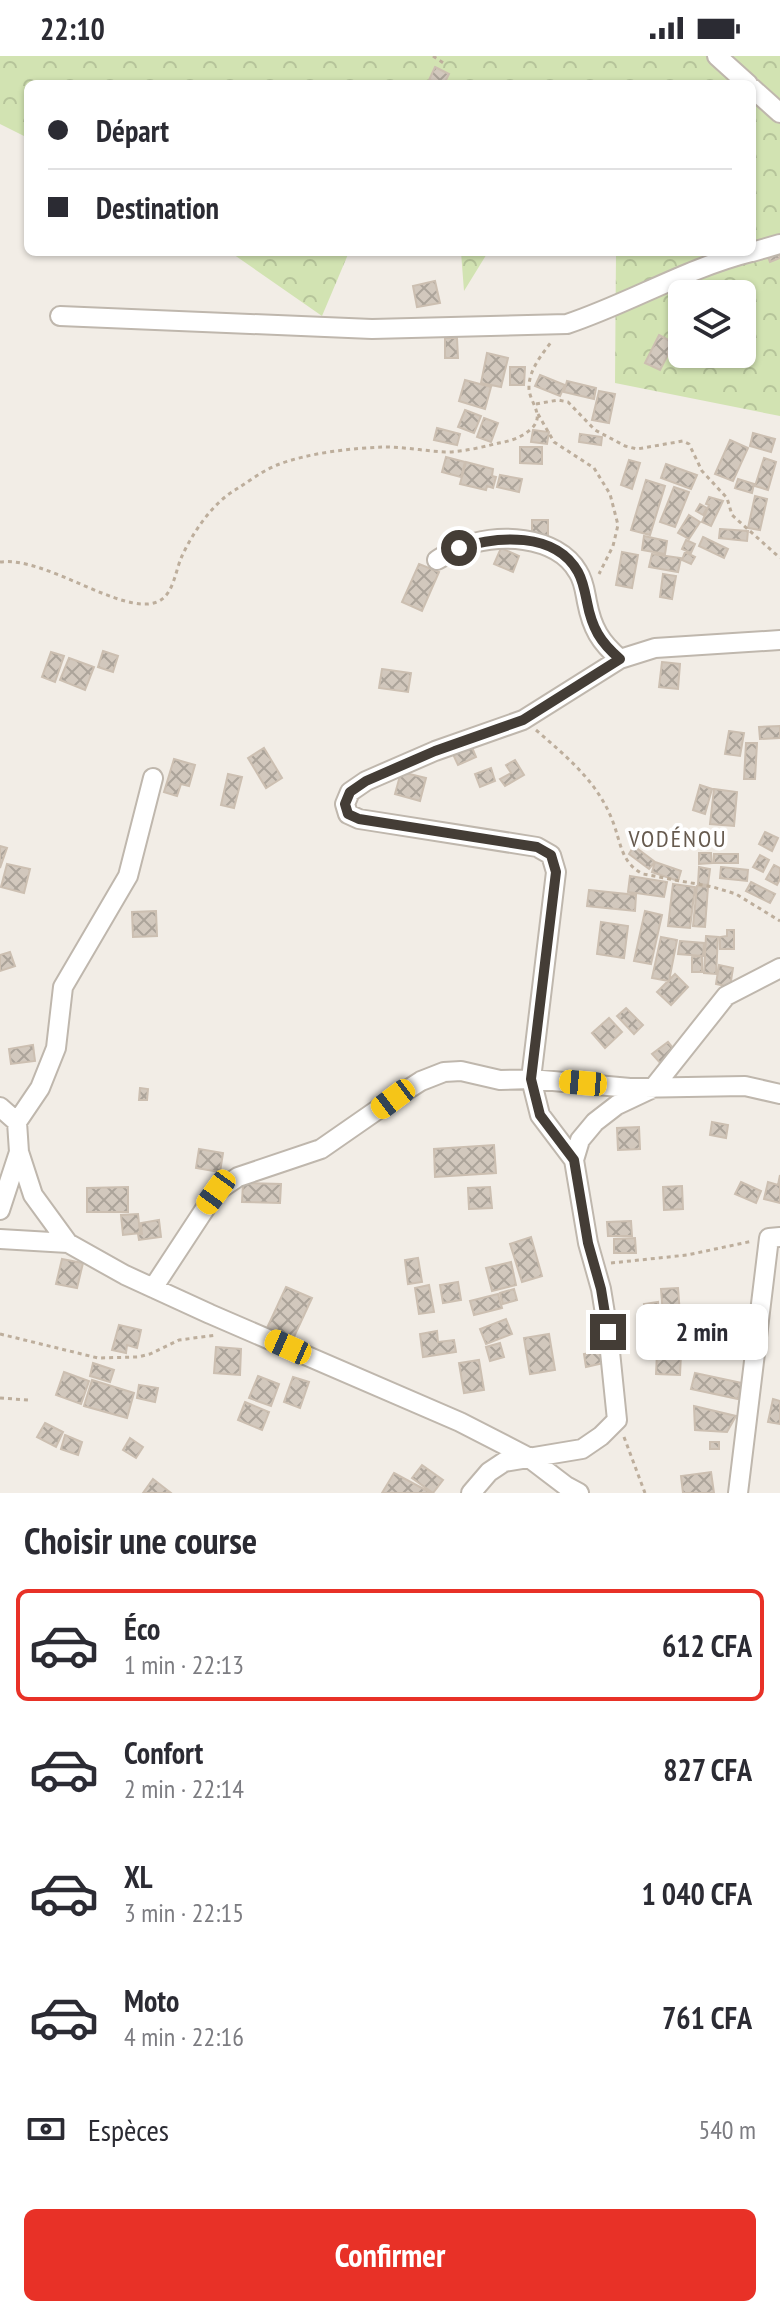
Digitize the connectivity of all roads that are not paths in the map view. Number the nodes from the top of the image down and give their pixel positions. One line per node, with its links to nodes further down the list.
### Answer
1 (717, 56): 2 (street)
2 (743, 80)
3 (756, 91): 4 (street)
4 (780, 113)
5 (780, 244): 6 (street)
6 (756, 251)
7 (739, 256): 8 (street)
8 (60, 316)
9 (437, 560): 11 (street)
10 (780, 640): 11 (street)
11 (620, 659): 14 (street)
12 (153, 778): 18 (street)
13 (780, 968): 15 (street)
14 (531, 1079): 15 (street); 20 (street); 25 (street)
15 (653, 1088): 16 (street); 20 (street)
16 (780, 1094)
17 (0, 1107): 18 (street)
18 (17, 1122): 19 (street)
19 (19, 1152): 21 (street); 24 (street)
20 (574, 1160): 26 (street)
21 (0, 1210)
22 (774, 1237): 29 (street)
23 (0, 1239): 24 (street)
24 (68, 1243): 25 (street)
25 (153, 1288): 26 (street)
26 (528, 1457): 27 (street); 28 (street)
27 (471, 1493)
28 (579, 1493)
29 (738, 1493)

